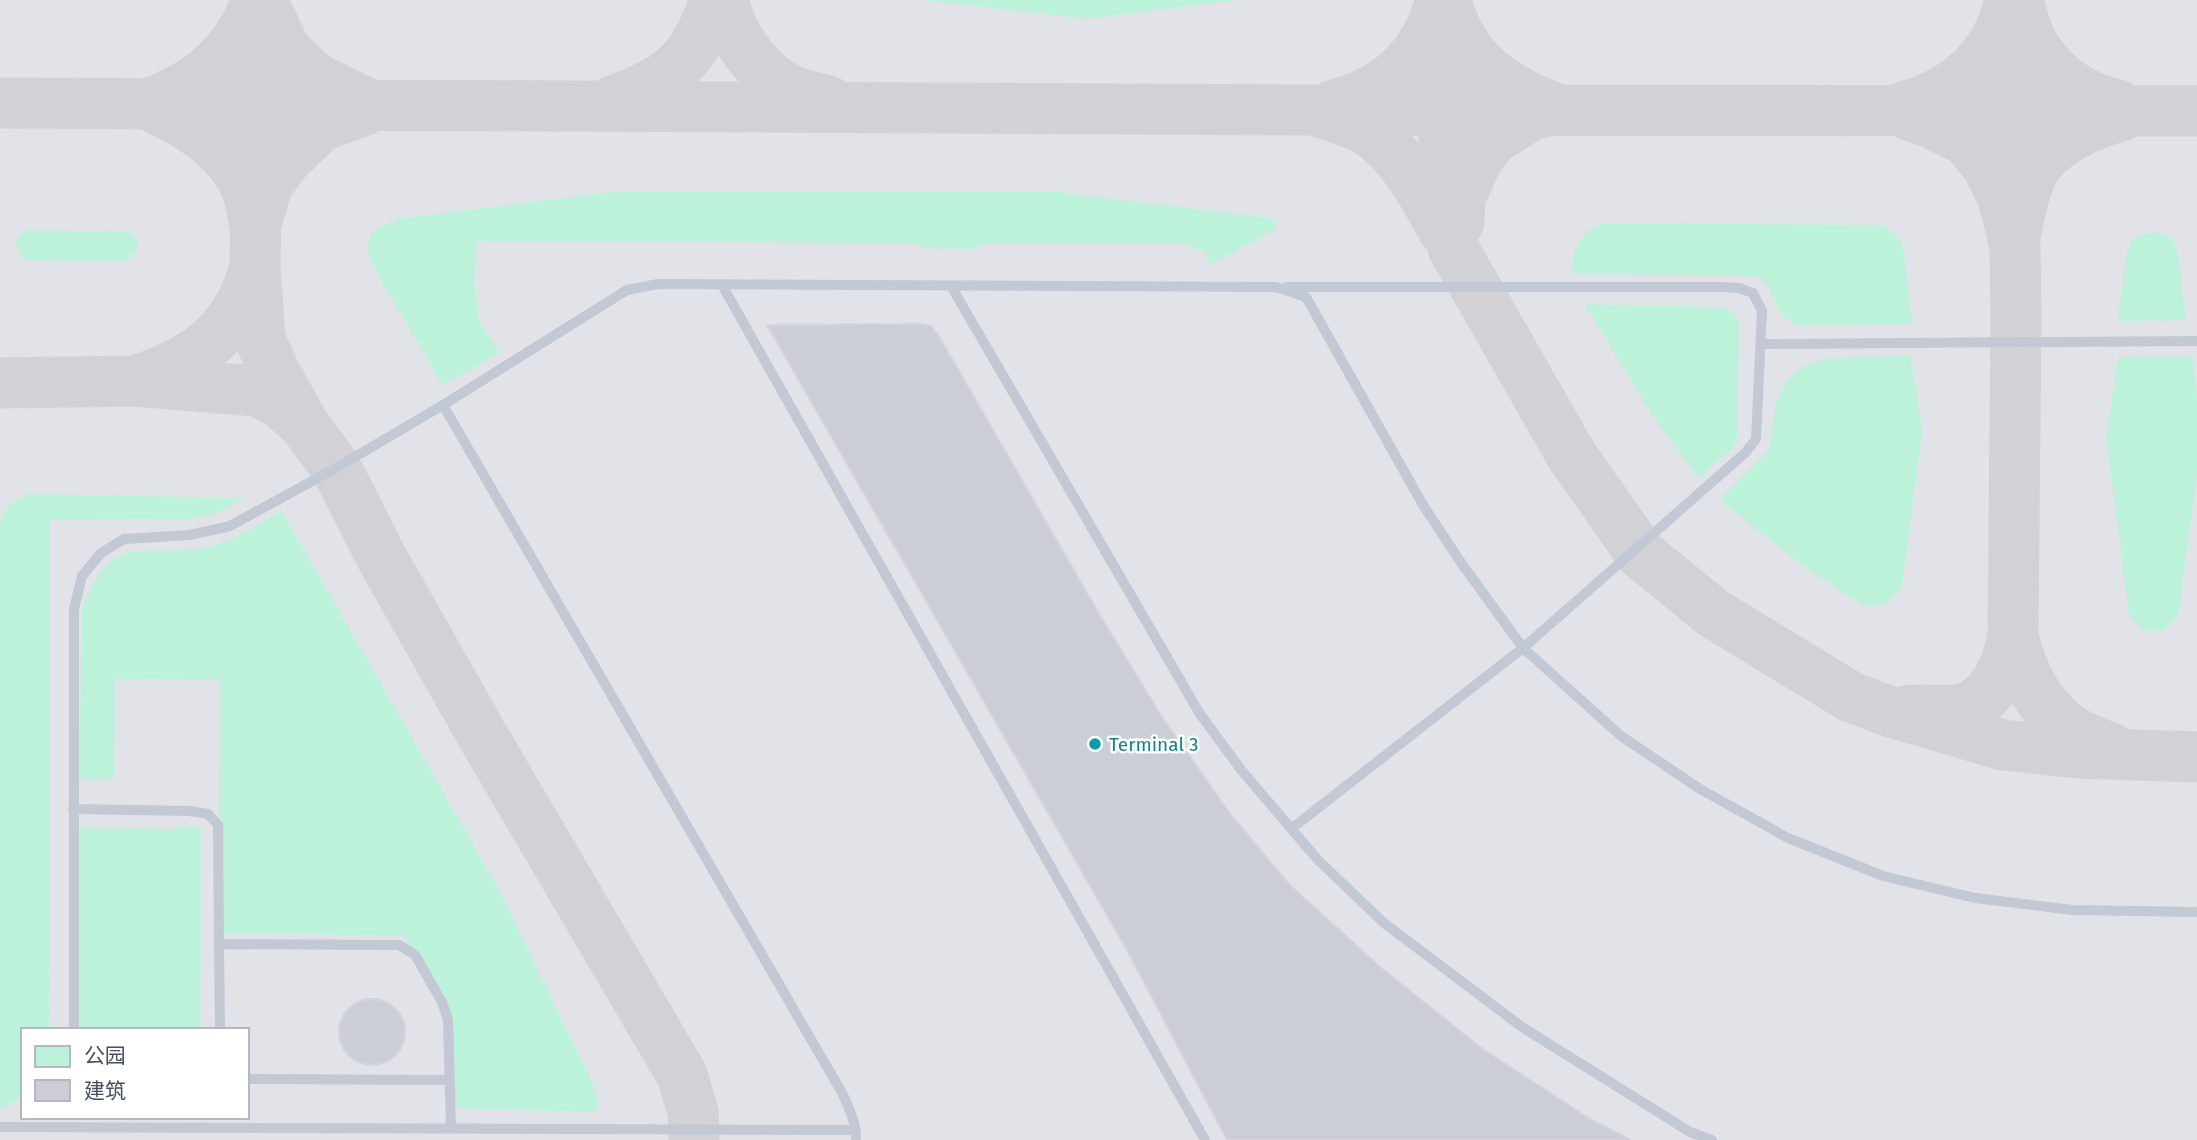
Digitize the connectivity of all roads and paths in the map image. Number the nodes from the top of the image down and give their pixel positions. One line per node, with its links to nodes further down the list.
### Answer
1 (722, 285): 2 (lane); 6 (lane); 21 (lane)
2 (951, 286): 3 (lane); 9 (lane)
3 (1276, 287): 5 (lane); 7 (lane)
4 (2197, 341): 5 (lane)
5 (1762, 344): 7 (lane)
6 (443, 405): 8 (lane); 20 (lane)
7 (1523, 648): 9 (lane); 10 (lane)
8 (73, 809): 11 (lane); 12 (lane)
9 (1291, 829): 22 (lane)
10 (2197, 912)
11 (219, 944): 13 (lane); 15 (lane)
12 (74, 1028)
13 (220, 1028)
14 (248, 1079): 15 (lane)
15 (450, 1080): 19 (lane)
16 (74, 1122): 17 (lane); 18 (lane)
17 (221, 1122): 19 (lane)
18 (0, 1127)
19 (451, 1128): 20 (lane)
20 (856, 1135)
21 (1205, 1140)
22 (1712, 1140)

